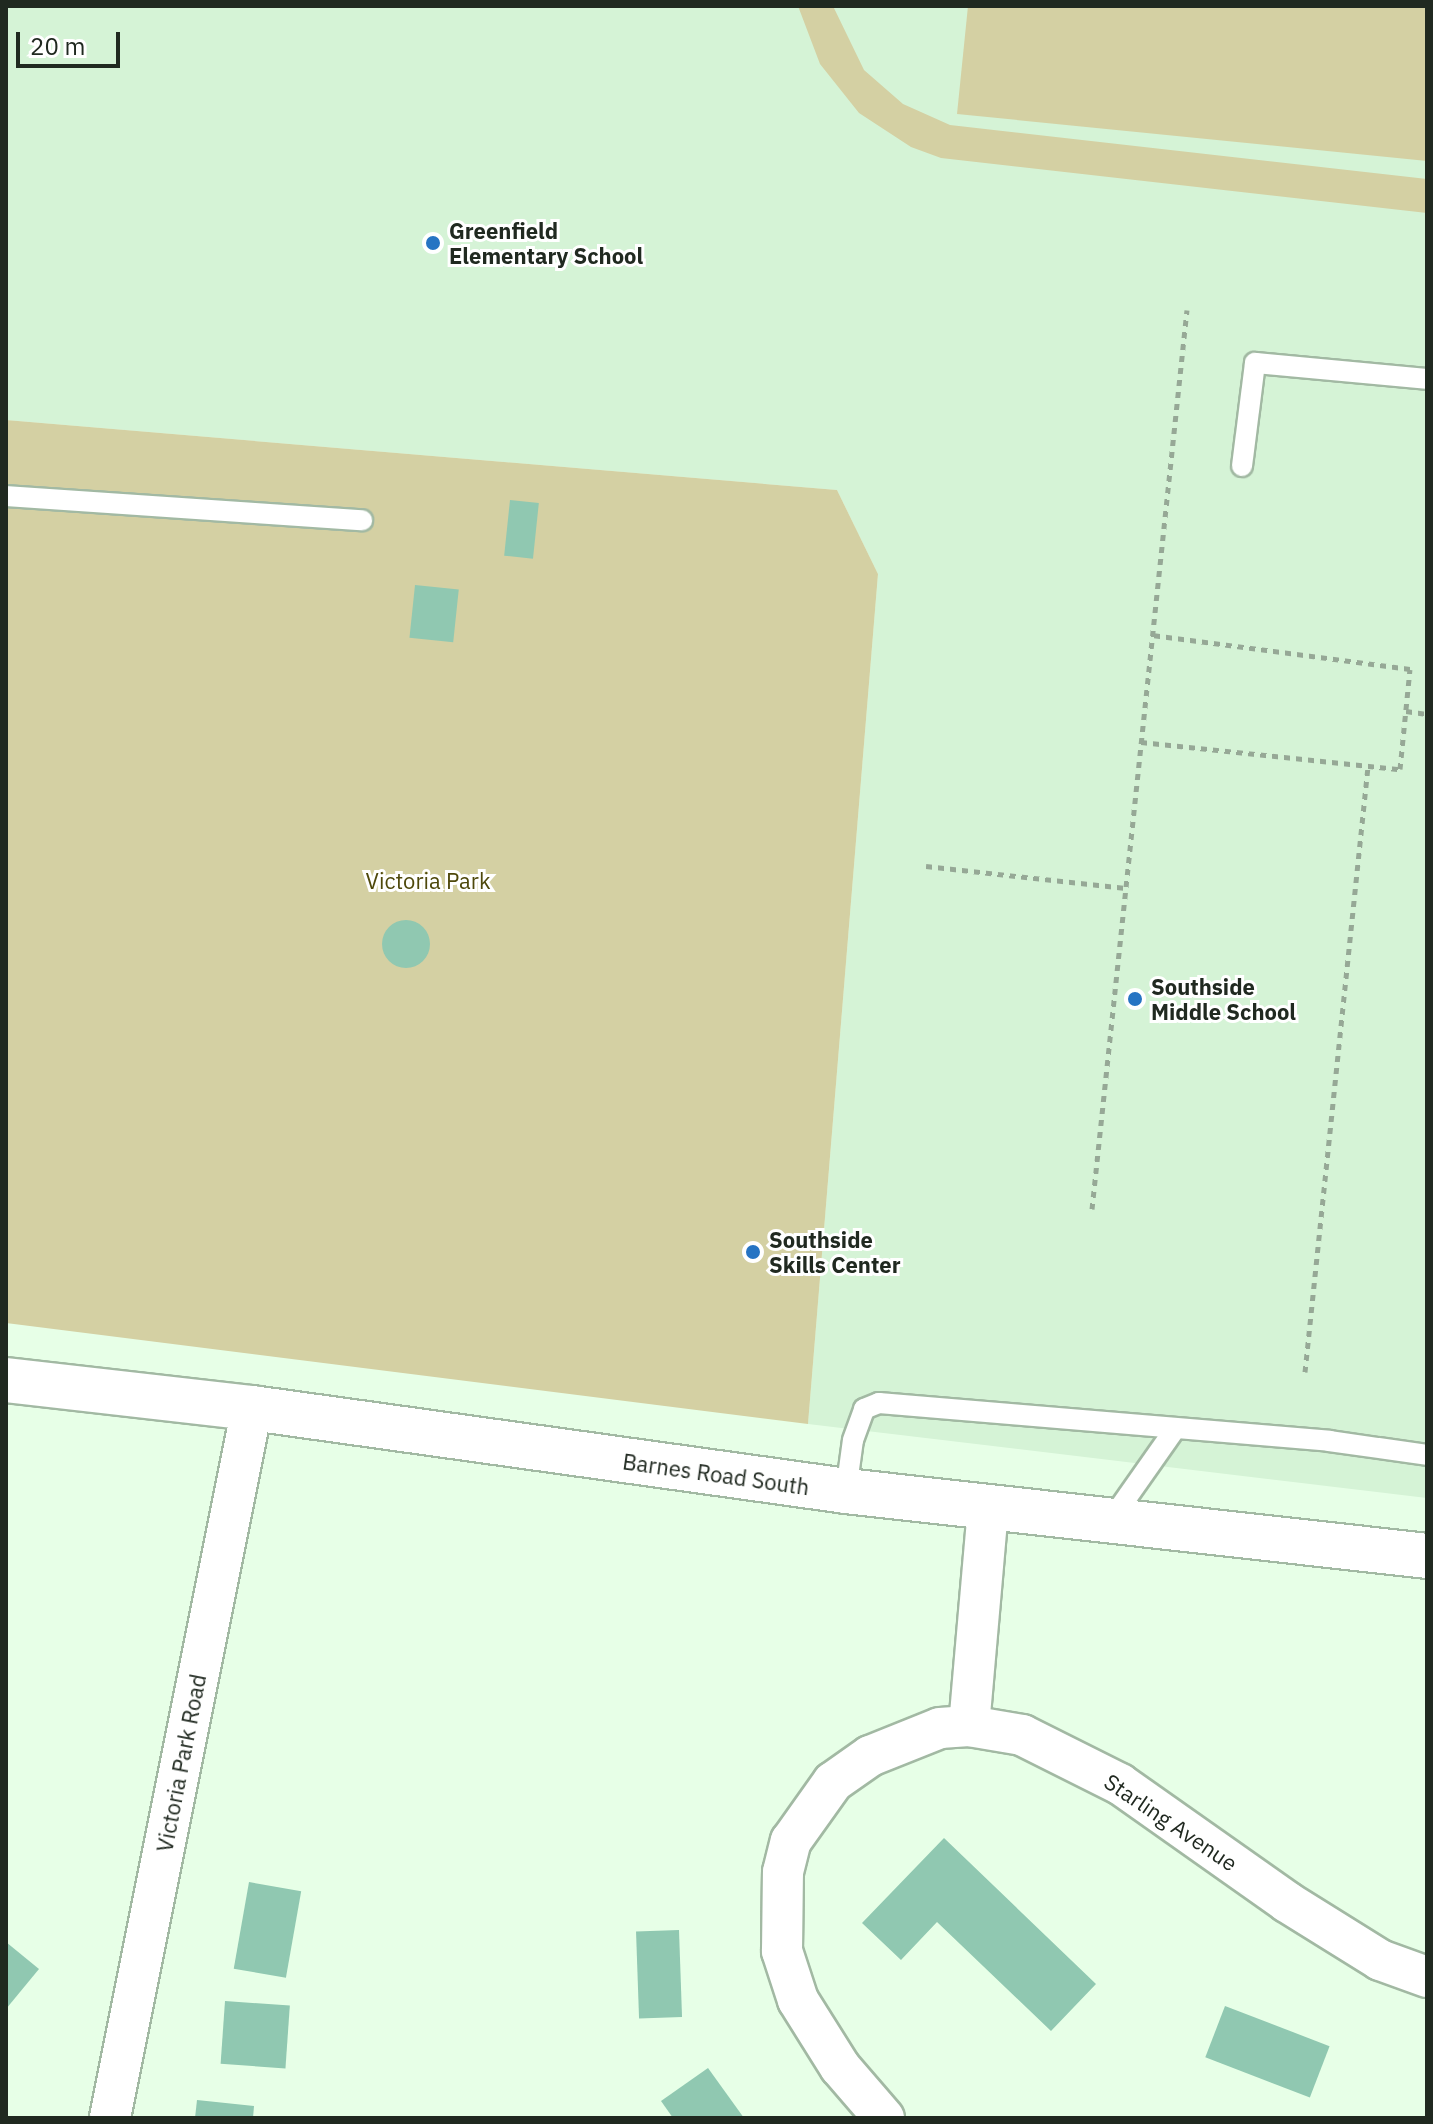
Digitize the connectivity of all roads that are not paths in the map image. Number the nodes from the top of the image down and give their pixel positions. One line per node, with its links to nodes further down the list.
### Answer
1 (1427, 379): 2 (lane)
2 (1242, 466)
3 (6, 496): 4 (lane)
4 (362, 520)
5 (6, 1380): 6 (street, Barnes Road South)
6 (252, 1408): 9 (street, Barnes Road South); 15 (street, Victoria Park Road)
7 (1175, 1429): 8 (lane); 9 (lane); 11 (lane)
8 (1427, 1455)
9 (846, 1491): 10 (street, Barnes Road South)
10 (988, 1509): 11 (street, Barnes Road South); 13 (street)
11 (1108, 1523): 12 (street, Barnes Road South)
12 (1427, 1556)
13 (969, 1726): 14 (street, Starling Avenue); 16 (street)
14 (1427, 1977)
15 (110, 2118)
16 (884, 2118)

